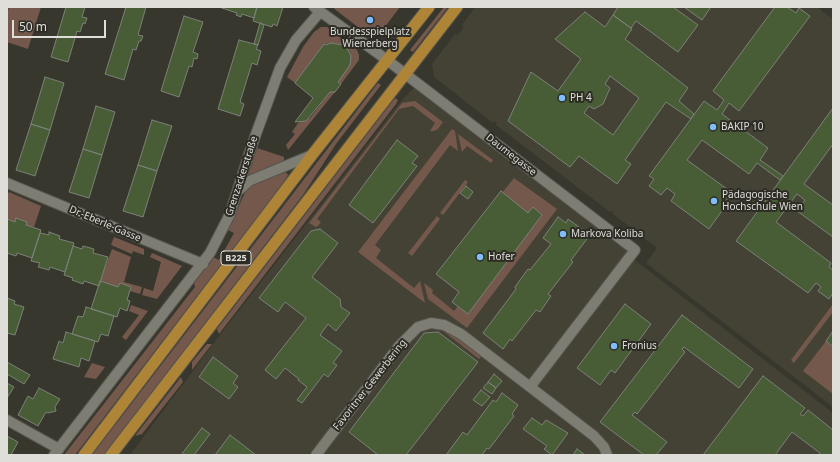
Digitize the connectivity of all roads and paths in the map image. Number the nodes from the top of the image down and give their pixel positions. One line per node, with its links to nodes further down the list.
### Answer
1 (429, 7): 4 (main road, B225)
2 (457, 7): 5 (main road, B225)
3 (317, 9): 4 (street, Grenzackerstraße); 8 (street, Grenzackerstraße)
4 (387, 60): 5 (street, Daumegasse); 6 (main road, B225)
5 (405, 74): 10 (street, Daumegasse); 14 (main road, B225)
6 (312, 155): 8 (street); 13 (main road, B225)
7 (7, 183): 9 (street, Dr.-Eberle-Gasse)
8 (239, 191): 9 (street, Grenzackerstraße)
9 (203, 264): 12 (street, Grenzackerstraße)
10 (530, 387): 15 (street, Favoritner Gewerbering); 16 (street, Favoritner Gewerbering)
11 (7, 420): 12 (street)
12 (56, 452)
13 (84, 455)
14 (111, 455)
15 (316, 455)
16 (607, 455)

